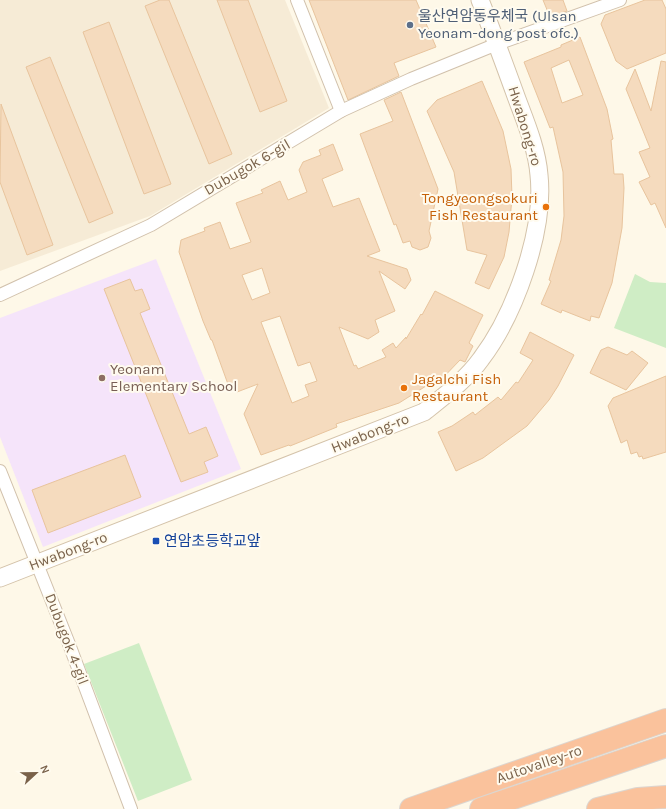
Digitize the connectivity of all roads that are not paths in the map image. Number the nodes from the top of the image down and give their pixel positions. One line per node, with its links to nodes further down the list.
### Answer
1 (298, 0): 5 (street)
2 (480, 0): 4 (street, Hwabong-ro)
3 (620, 0): 4 (street, Dubugok 6-gil)
4 (497, 44): 5 (street, Dubugok 6-gil); 8 (street, Hwabong-ro)
5 (341, 111): 6 (street, Dubugok 6-gil)
6 (0, 295)
7 (0, 471): 8 (street, Dubugok 4-gil)
8 (37, 563): 9 (street, Hwabong-ro); 13 (street, Dubugok 4-gil)
9 (0, 578)
10 (666, 720): 14 (highway, Autovalley-ro)
11 (666, 746): 15 (highway, Autovalley-ro)
12 (666, 797): 16 (highway)
13 (131, 809)
14 (412, 809)
15 (481, 809)
16 (598, 809)

